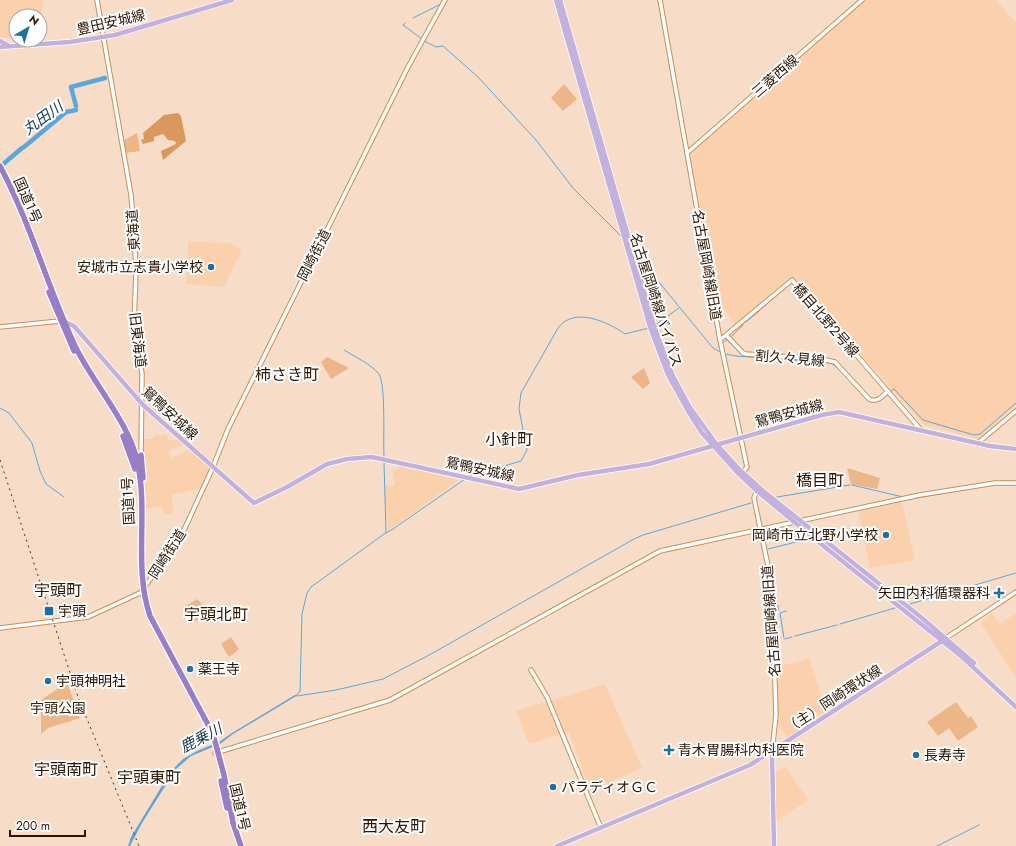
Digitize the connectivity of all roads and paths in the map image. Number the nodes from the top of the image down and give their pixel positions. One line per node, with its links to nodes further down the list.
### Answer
1 (97, 0): 8 (street)
2 (232, 0): 8 (main road, 豊田安城線)
3 (445, 0): 28 (street, 岡崎街道)
4 (556, 0): 13 (main road, 名古屋岡崎線バイパス)
5 (560, 0): 13 (main road, 名古屋岡崎線バイパス)
6 (660, 0): 10 (street, 名古屋岡崎線旧道)
7 (862, 0): 10 (street, 三菱西線)
8 (104, 36): 9 (main road, 豊田安城線); 14 (street, 東海道)
9 (48, 44)
10 (687, 152): 18 (street, 名古屋岡崎線旧道)
11 (0, 166): 15 (highway, 国道1号)
12 (0, 174): 15 (highway, 国道1号)
13 (620, 218): 25 (main road, 名古屋岡崎線バイパス); 25 (main road, 名古屋岡崎線バイパス)
14 (136, 264): 20 (street, 旧東海道)
15 (62, 321): 16 (street); 20 (main road, 鴛鴨安城線); 27 (highway, 国道1号)
16 (0, 327)
17 (726, 335): 18 (street, 橋目北野2号線); 19 (street, 割久々見線); 19 (street, 橋目北野2号線)
18 (720, 340): 23 (street, 名古屋岡崎線旧道)
19 (888, 391): 22 (street, 橋目北野2号線)
20 (143, 405): 27 (street, 旧東海道); 28 (main road, 鴛鴨安城線)
21 (1016, 411): 24 (street)
22 (921, 430): 23 (main road, 鴛鴨安城線); 24 (main road, 鴛鴨安城線)
23 (741, 438): 25 (main road, 鴛鴨安城線); 29 (street, 名古屋岡崎線旧道)
24 (979, 442): 26 (main road, 鴛鴨安城線)
25 (715, 446): 28 (main road, 鴛鴨安城線); 29 (main road, 名古屋岡崎線バイパス); 31 (main road, 名古屋岡崎線バイパス)
26 (1016, 449)
27 (137, 457): 34 (highway, 国道1号); 34 (highway, 国道1号)
28 (213, 467): 34 (street, 岡崎街道)
29 (743, 472): 32 (main road, 名古屋岡崎線バイパス)
30 (1016, 483): 32 (street)
31 (757, 491): 32 (main road, 名古屋岡崎線バイパス); 33 (street, 名古屋岡崎線旧道)
32 (797, 521): 33 (street); 37 (main road, 名古屋岡崎線バイパス)
33 (760, 529): 42 (street); 43 (street, 名古屋岡崎線旧道)
34 (141, 591): 36 (street); 42 (highway, 国道1号)
35 (1016, 592): 37 (street)
36 (0, 628)
37 (944, 639): 39 (main road); 43 (main road, （主）岡崎環状線)
38 (532, 670): 44 (street)
39 (992, 682): 40 (main road); 41 (main road)
40 (1016, 702)
41 (1016, 707)
42 (215, 747): 45 (highway, 国道1号); 46 (highway, 国道1号)
43 (772, 752): 44 (main road, （主）岡崎環状線); 48 (main road)
44 (601, 828): 47 (main road, （主）岡崎環状線)
45 (238, 846)
46 (241, 846)
47 (557, 846)
48 (774, 846)

